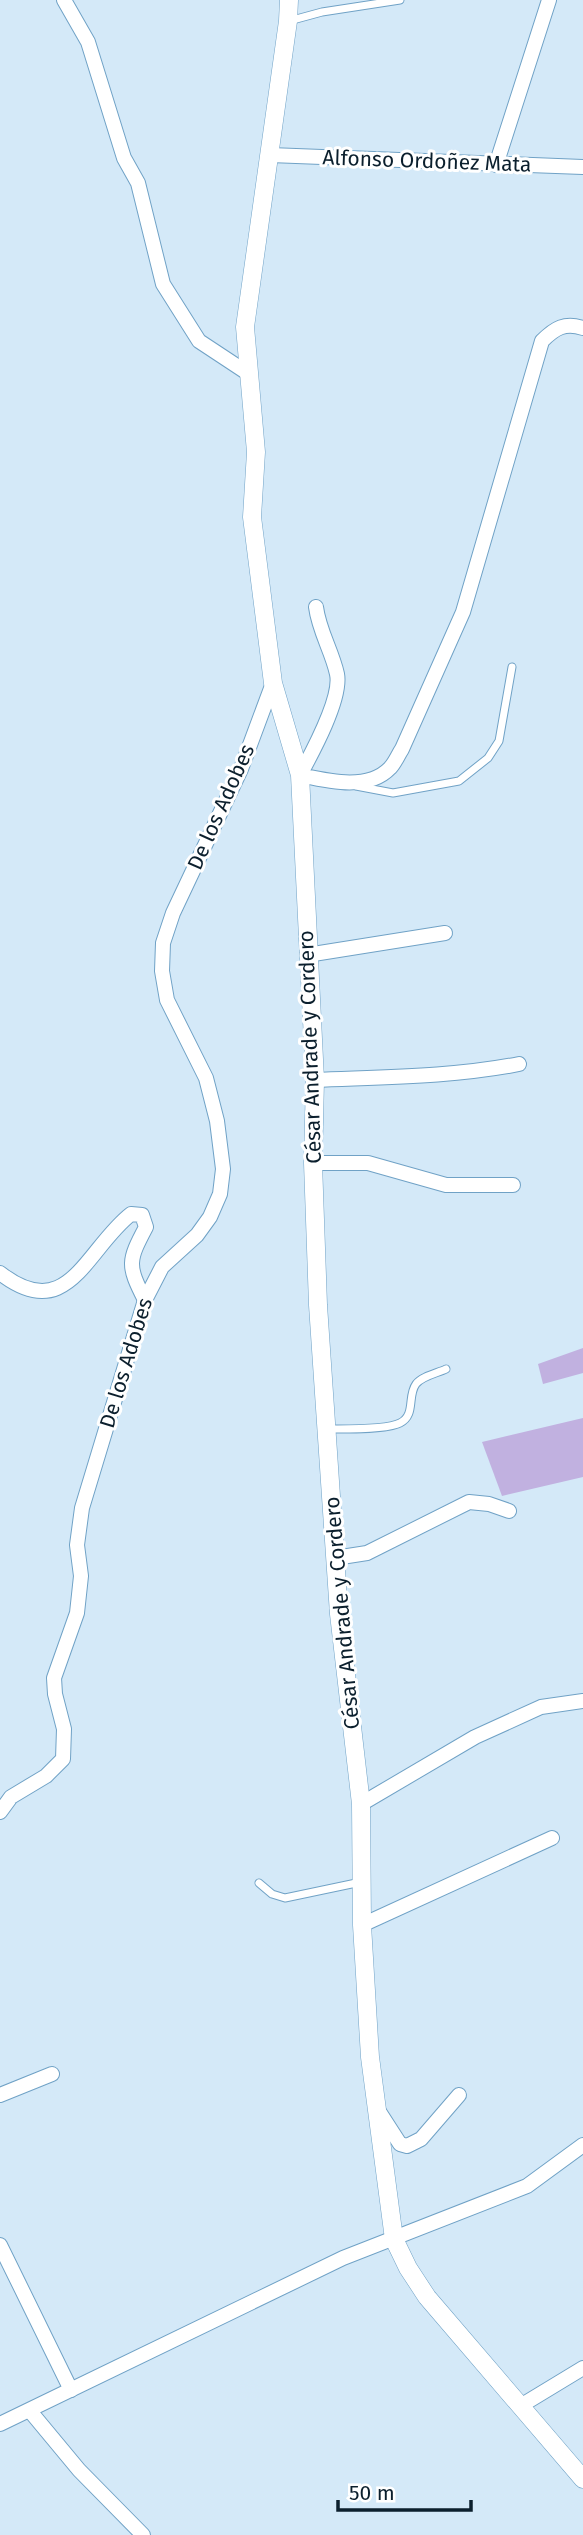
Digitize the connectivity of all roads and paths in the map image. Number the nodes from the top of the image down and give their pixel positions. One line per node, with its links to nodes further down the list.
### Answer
1 (64, 0): 10 (street)
2 (289, 0): 5 (street, César Andrade y Cordero)
3 (400, 0): 5 (lane)
4 (549, 0): 7 (street)
5 (288, 21): 6 (street, César Andrade y Cordero)
6 (270, 155): 7 (street, Alfonso Ordoñez Mata); 10 (street, César Andrade y Cordero)
7 (496, 165): 8 (street, Alfonso Ordoñez Mata)
8 (583, 167)
9 (583, 328): 15 (street)
10 (249, 374): 13 (street, César Andrade y Cordero)
11 (316, 607): 14 (street)
12 (512, 667): 15 (lane)
13 (273, 683): 14 (street, César Andrade y Cordero); 23 (street, De los Adobes)
14 (300, 775): 15 (street); 17 (street, César Andrade y Cordero)
15 (338, 783)
16 (445, 933): 17 (street)
17 (307, 955): 19 (street, César Andrade y Cordero)
18 (519, 1064): 19 (street)
19 (315, 1080): 20 (street, César Andrade y Cordero)
20 (313, 1163): 21 (street); 25 (street, César Andrade y Cordero)
21 (513, 1185)
22 (0, 1273): 23 (street)
23 (145, 1300): 30 (street, De los Adobes)
24 (446, 1369): 25 (lane)
25 (326, 1429): 27 (street, César Andrade y Cordero)
26 (509, 1511): 27 (street)
27 (335, 1558): 29 (street, César Andrade y Cordero)
28 (583, 1701): 29 (street)
29 (361, 1804): 32 (street, César Andrade y Cordero)
30 (0, 1812)
31 (552, 1838): 34 (street)
32 (362, 1882): 33 (lane); 34 (street, César Andrade y Cordero)
33 (258, 1883)
34 (362, 1925): 38 (street, César Andrade y Cordero)
35 (52, 2074): 36 (street)
36 (0, 2095)
37 (459, 2095): 38 (street)
38 (377, 2106): 40 (street, César Andrade y Cordero)
39 (583, 2145): 40 (street)
40 (394, 2239): 44 (street); 45 (street, César Andrade y Cordero)
41 (0, 2245): 42 (street)
42 (4, 2264): 44 (street)
43 (583, 2368): 45 (street)
44 (71, 2390): 46 (street)
45 (522, 2405): 48 (street, César Andrade y Cordero)
46 (30, 2411): 47 (street); 49 (street)
47 (0, 2424)
48 (583, 2479)
49 (143, 2535)

